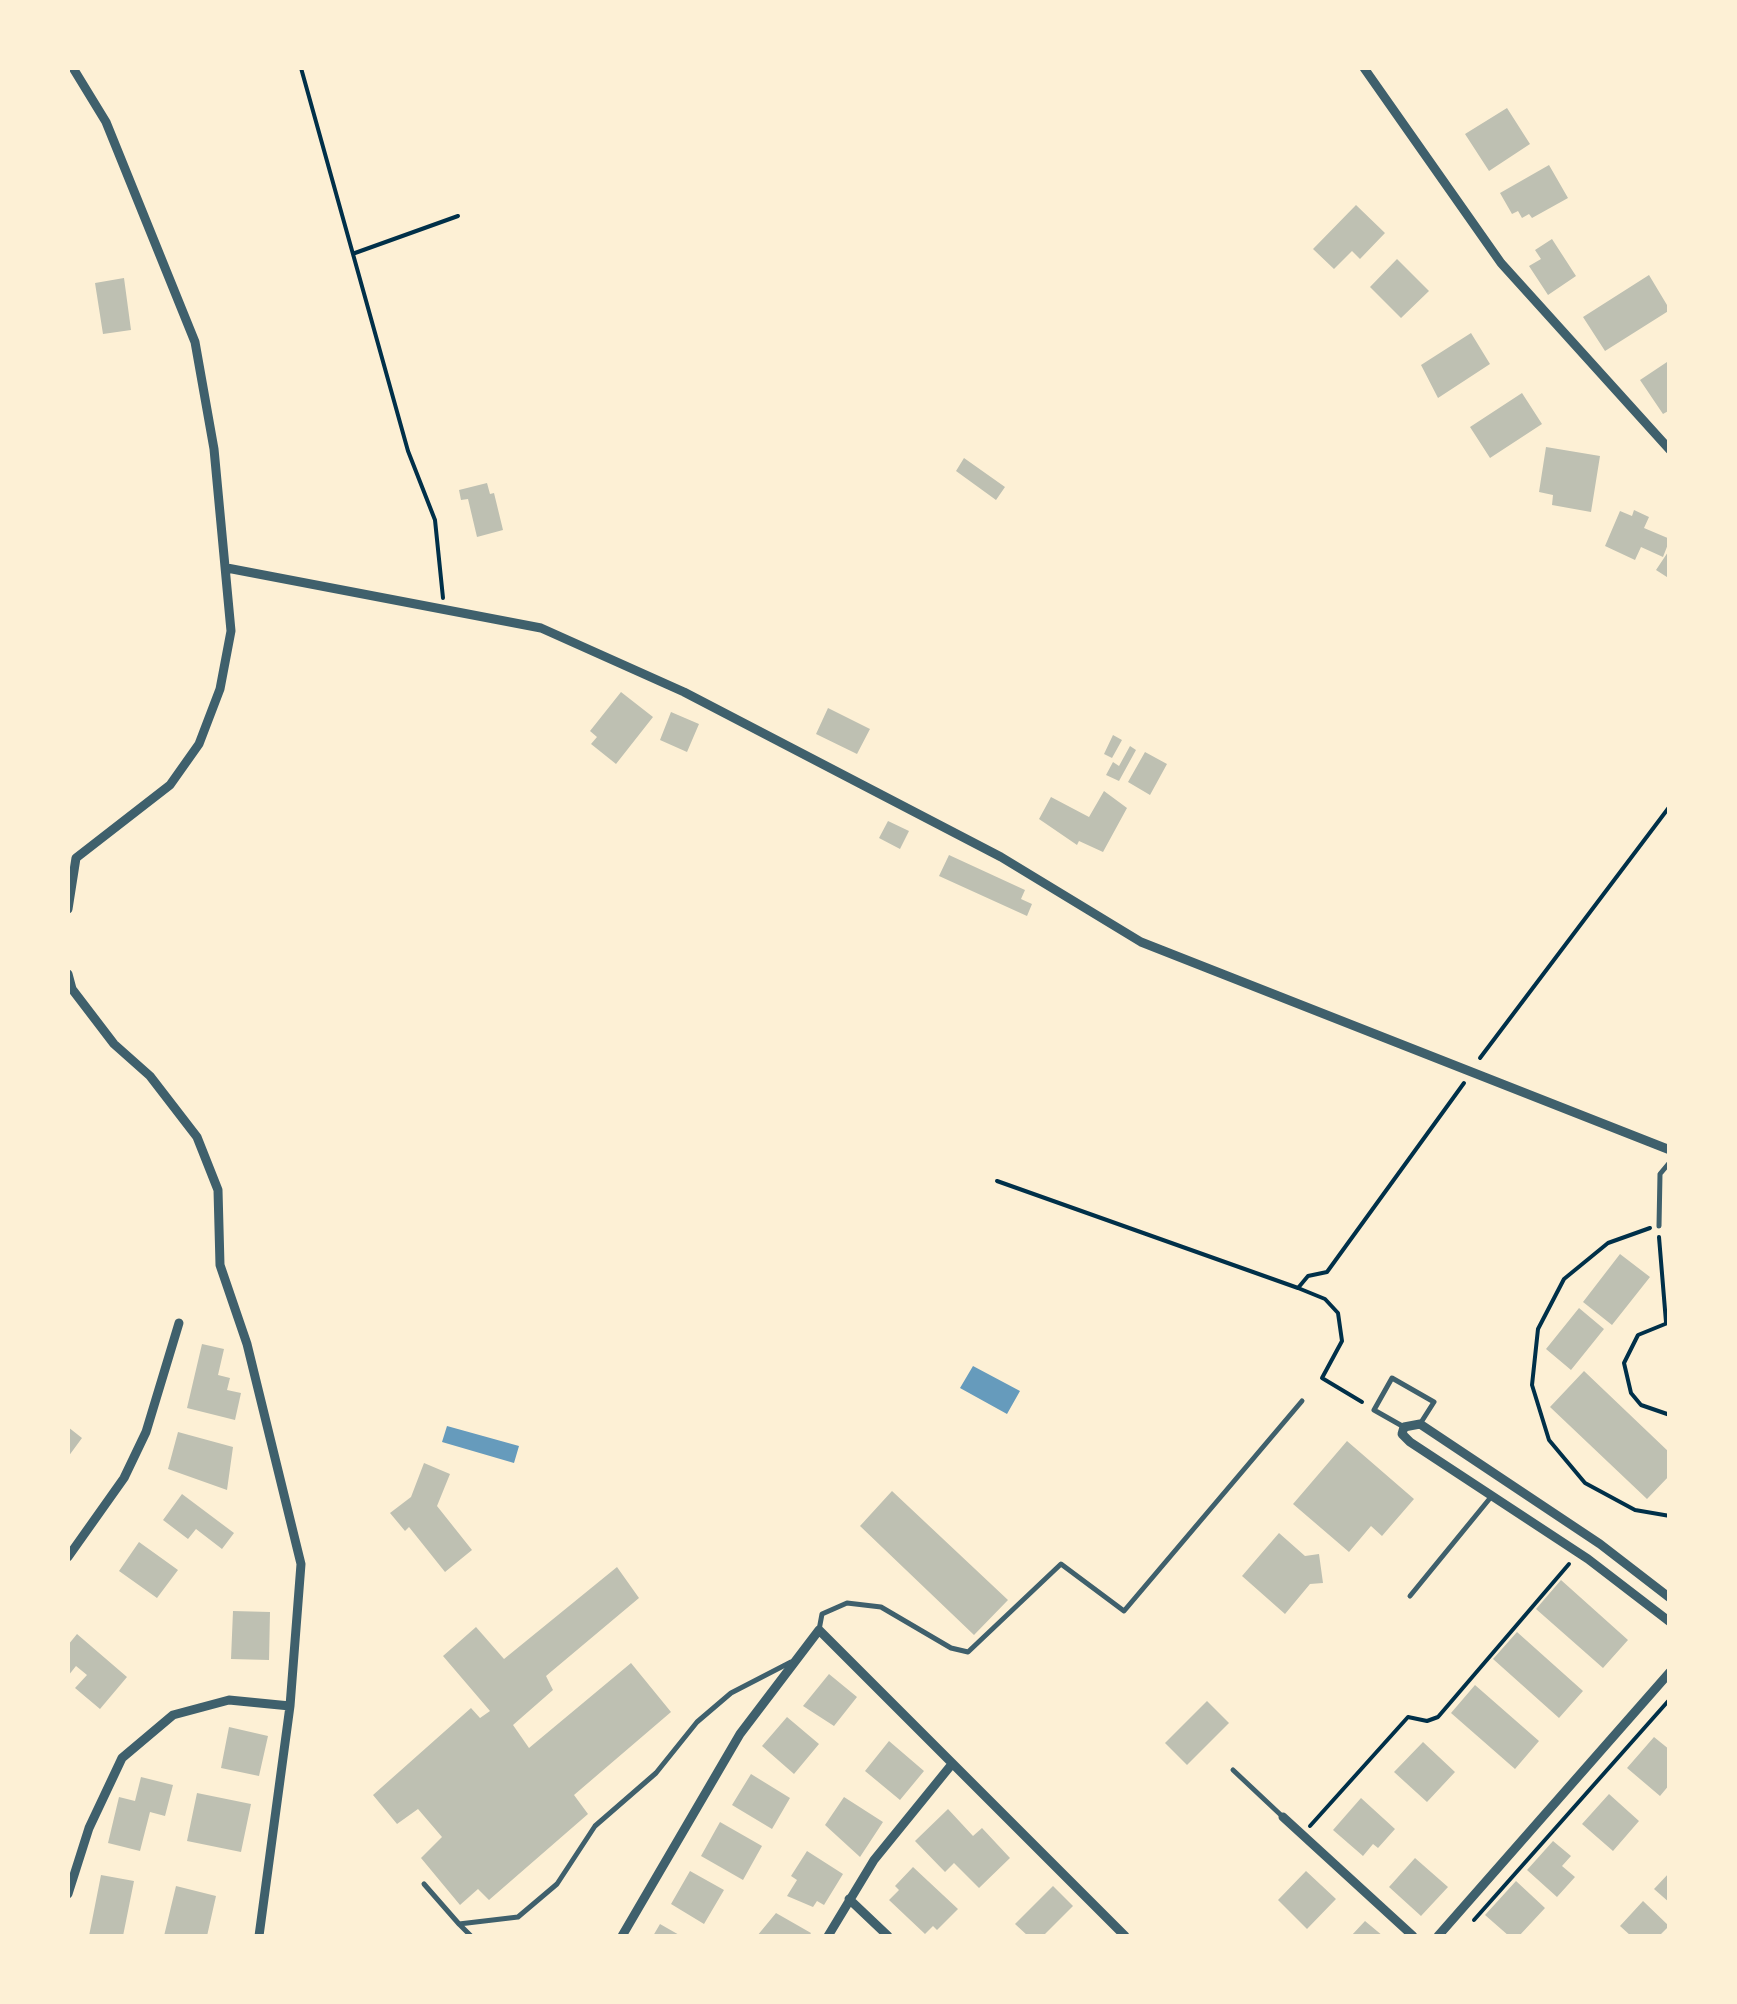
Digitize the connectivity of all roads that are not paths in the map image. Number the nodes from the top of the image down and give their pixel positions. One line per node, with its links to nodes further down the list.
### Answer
1 (73, 68): 4 (street)
2 (1364, 68): 3 (street)
3 (1670, 450)
4 (227, 568): 5 (street); 8 (street)
5 (69, 894): 6 (street)
6 (68, 908)
7 (68, 974): 23 (street)
8 (1670, 1150)
9 (1670, 1162): 10 (lane)
10 (1659, 1226)
11 (179, 1323): 16 (street)
12 (1302, 1401): 20 (lane)
13 (1420, 1424): 14 (street); 14 (lane); 18 (street)
14 (1404, 1427): 15 (street)
15 (1493, 1494): 17 (lane); 19 (street)
16 (68, 1556)
17 (1410, 1596)
18 (1670, 1598)
19 (1670, 1622)
20 (819, 1630): 21 (street); 24 (street)
21 (797, 1659): 30 (lane); 33 (street)
22 (1670, 1672): 38 (street)
23 (290, 1706): 28 (street); 31 (street)
24 (952, 1764): 29 (street); 36 (street)
25 (1233, 1770): 26 (lane)
26 (1283, 1816): 37 (street)
27 (424, 1884): 30 (lane)
28 (68, 1891)
29 (849, 1899): 34 (street); 35 (street)
30 (459, 1924): 32 (lane)
31 (259, 1936)
32 (470, 1936)
33 (622, 1936)
34 (828, 1936)
35 (888, 1936)
36 (1126, 1936)
37 (1414, 1936)
38 (1438, 1936)

